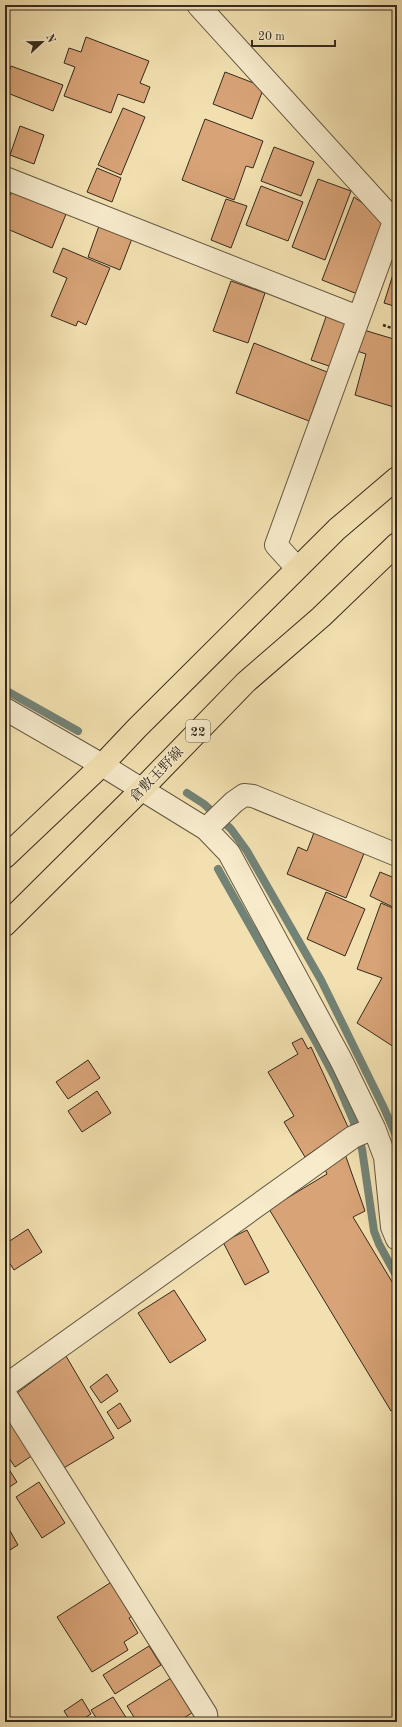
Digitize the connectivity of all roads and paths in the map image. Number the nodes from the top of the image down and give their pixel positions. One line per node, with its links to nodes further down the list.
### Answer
1 (198, 5): 3 (street)
2 (5, 178): 4 (street)
3 (396, 219): 4 (street)
4 (358, 317): 7 (street)
5 (397, 478): 7 (main road)
6 (397, 544): 10 (main road, 倉敷玉野線 / 22)
7 (297, 568): 9 (main road)
8 (5, 709): 9 (street)
9 (102, 765): 10 (street); 13 (main road)
10 (142, 789): 11 (street); 14 (main road, 倉敷玉野線 / 22)
11 (215, 820): 12 (street); 15 (street)
12 (397, 855)
13 (5, 857)
14 (5, 925)
15 (363, 1132): 16 (street); 17 (street)
16 (397, 1239)
17 (5, 1386)
18 (5, 1394): 19 (street)
19 (206, 1722)

